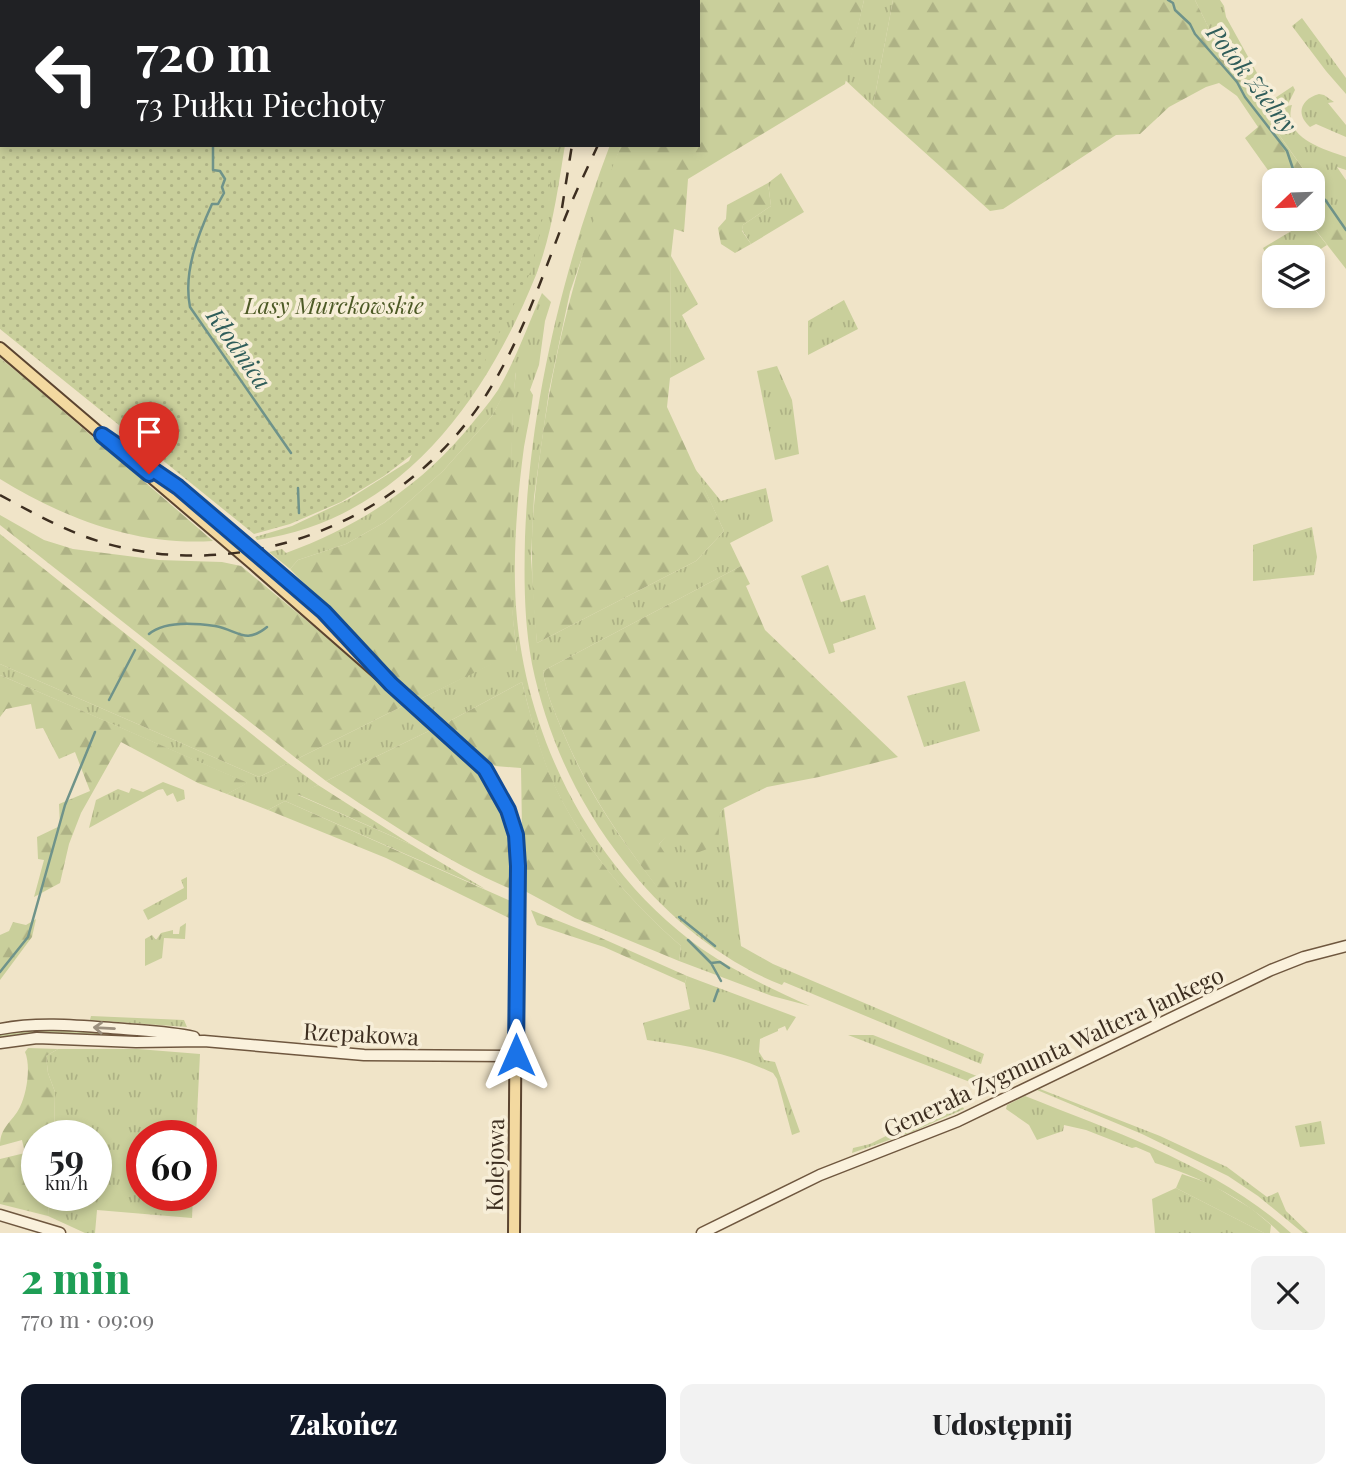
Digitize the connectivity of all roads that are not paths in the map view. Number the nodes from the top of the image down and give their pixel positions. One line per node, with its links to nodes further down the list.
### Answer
1 (0, 348): 6 (main road, Kolejowa)
2 (1346, 946): 10 (street, Generała Zygmunta Waltera Jankego)
3 (0, 1029): 4 (street, Rzepakowa, one-way to 3)
4 (204, 1041): 5 (street, Rzepakowa); 6 (street, Rzepakowa)
5 (0, 1043)
6 (516, 1055): 9 (main road, Kolejowa)
7 (0, 1215): 8 (street)
8 (60, 1233)
9 (514, 1233)
10 (702, 1233)

